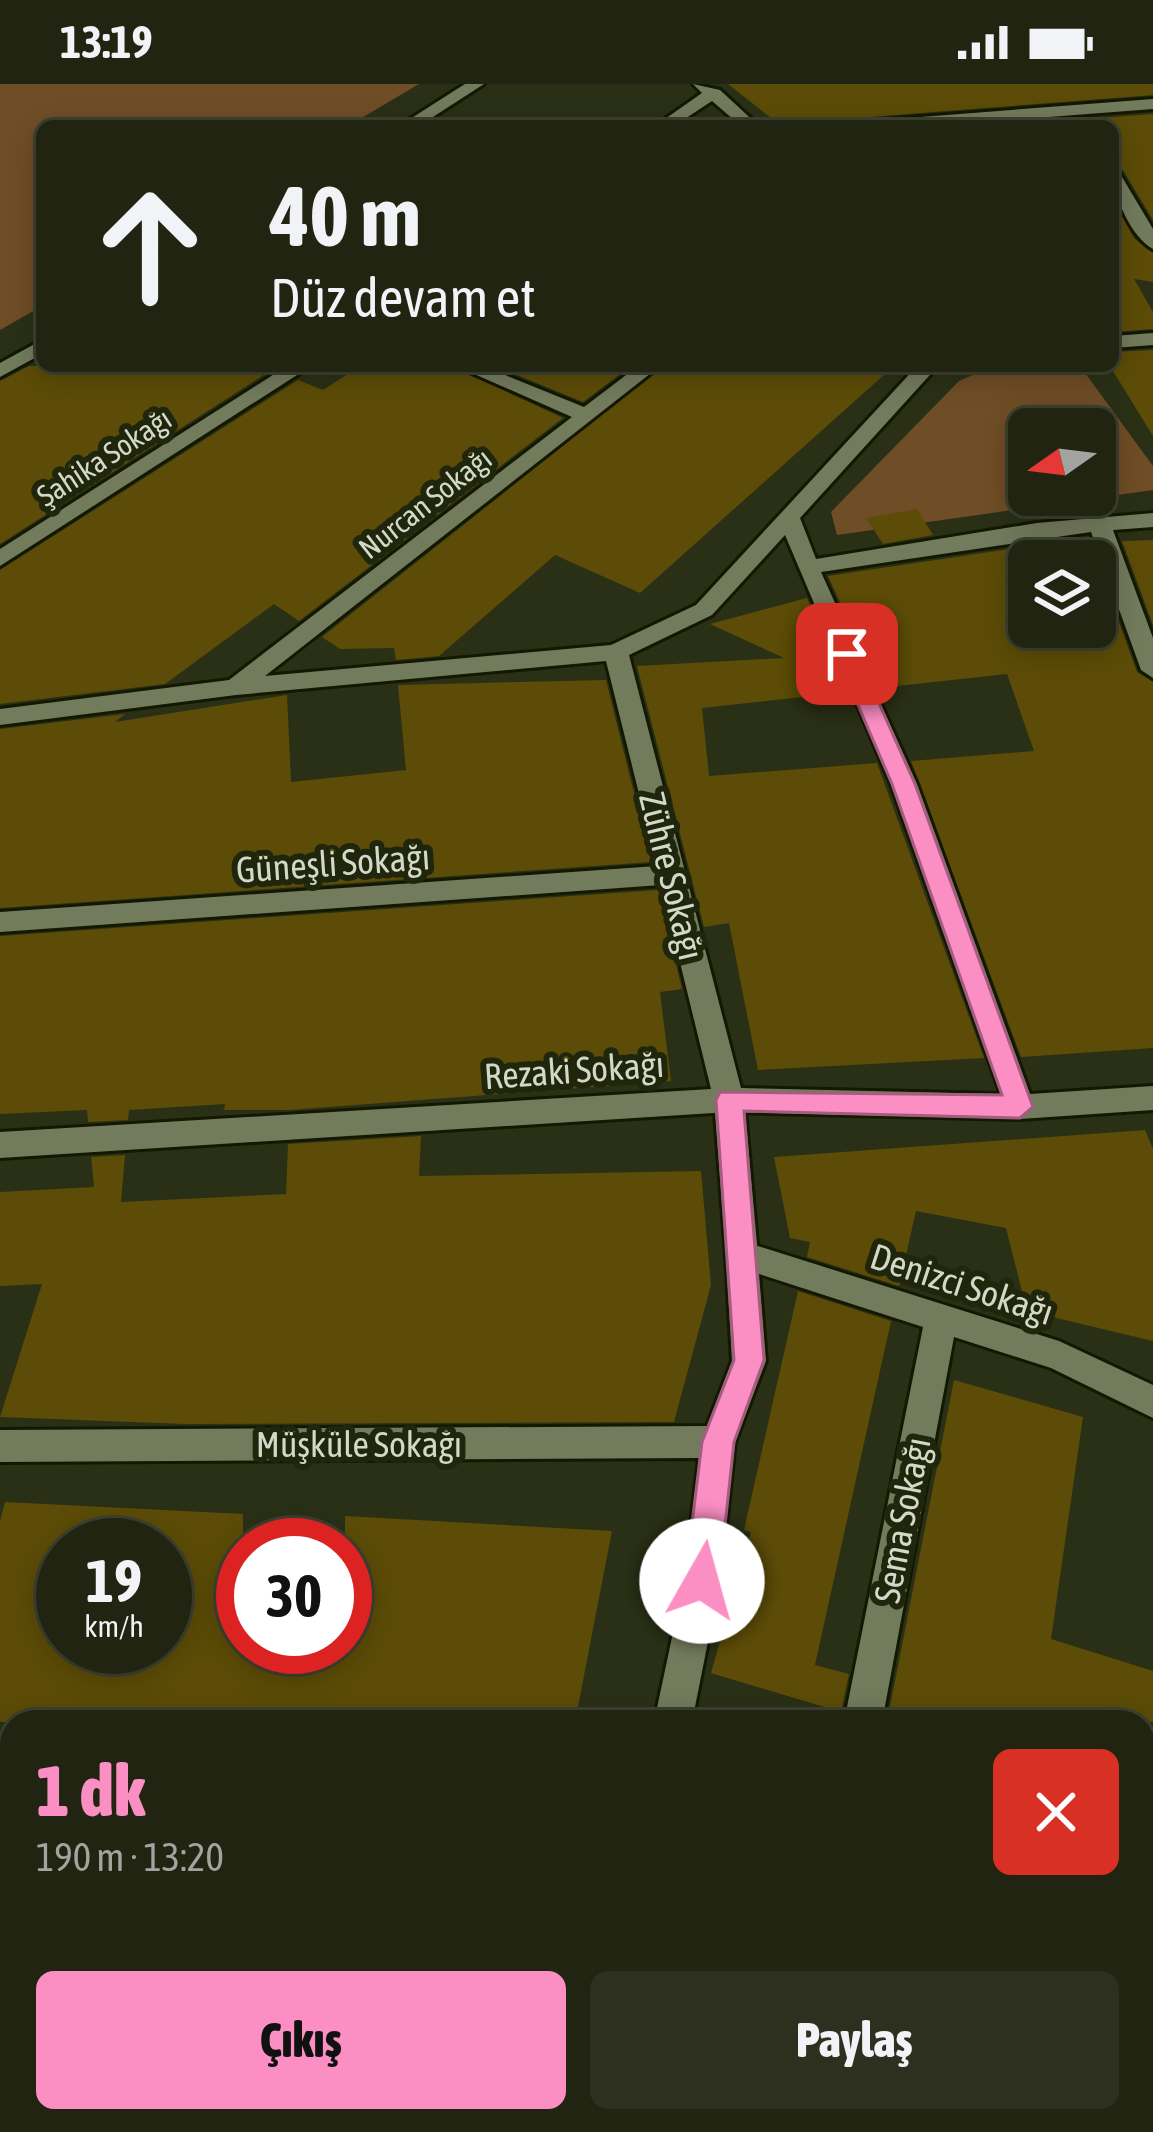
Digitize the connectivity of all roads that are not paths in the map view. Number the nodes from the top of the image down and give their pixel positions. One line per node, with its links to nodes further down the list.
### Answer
1 (476, 84): 5 (street)
2 (708, 88): 6 (street); 7 (street)
3 (1153, 104): 4 (street)
4 (1074, 109): 8 (street); 9 (street)
5 (416, 120)
6 (670, 120)
7 (744, 120)
8 (941, 120)
9 (1080, 120)
10 (1119, 187): 11 (street)
11 (1145, 235)
12 (1153, 339): 13 (street)
13 (1119, 342)
14 (36, 350): 15 (street)
15 (0, 371)
16 (292, 372): 24 (street, Şahika Sokağı)
17 (481, 372): 20 (street)
18 (642, 372): 20 (street, Nurcan Sokağı)
19 (923, 372): 21 (street)
20 (586, 415): 28 (street, Nurcan Sokağı)
21 (790, 519): 25 (street); 26 (street)
22 (1153, 520): 23 (street)
23 (1100, 525): 25 (street); 27 (street)
24 (0, 560)
25 (808, 567): 34 (street)
26 (616, 652): 28 (street); 30 (street, Zühre Sokağı)
27 (1153, 670)
28 (236, 687): 29 (street)
29 (0, 718)
30 (672, 875): 31 (street, Güneşli Sokağı); 33 (street, Zühre Sokağı)
31 (0, 922)
32 (1153, 1098): 34 (street, Rezaki Sokağı)
33 (729, 1100): 34 (street, Rezaki Sokağı); 35 (street, Rezaki Sokağı); 36 (street, Zühre Sokağı)
34 (1020, 1107)
35 (0, 1145)
36 (742, 1255): 37 (street, Denizci Sokağı); 39 (street)
37 (941, 1318): 38 (street, Denizci Sokağı); 42 (street, Sema Sokağı)
38 (1153, 1402)
39 (718, 1442): 40 (street, Müşküle Sokağı); 41 (street)
40 (0, 1446)
41 (675, 1710)
42 (865, 1710)

